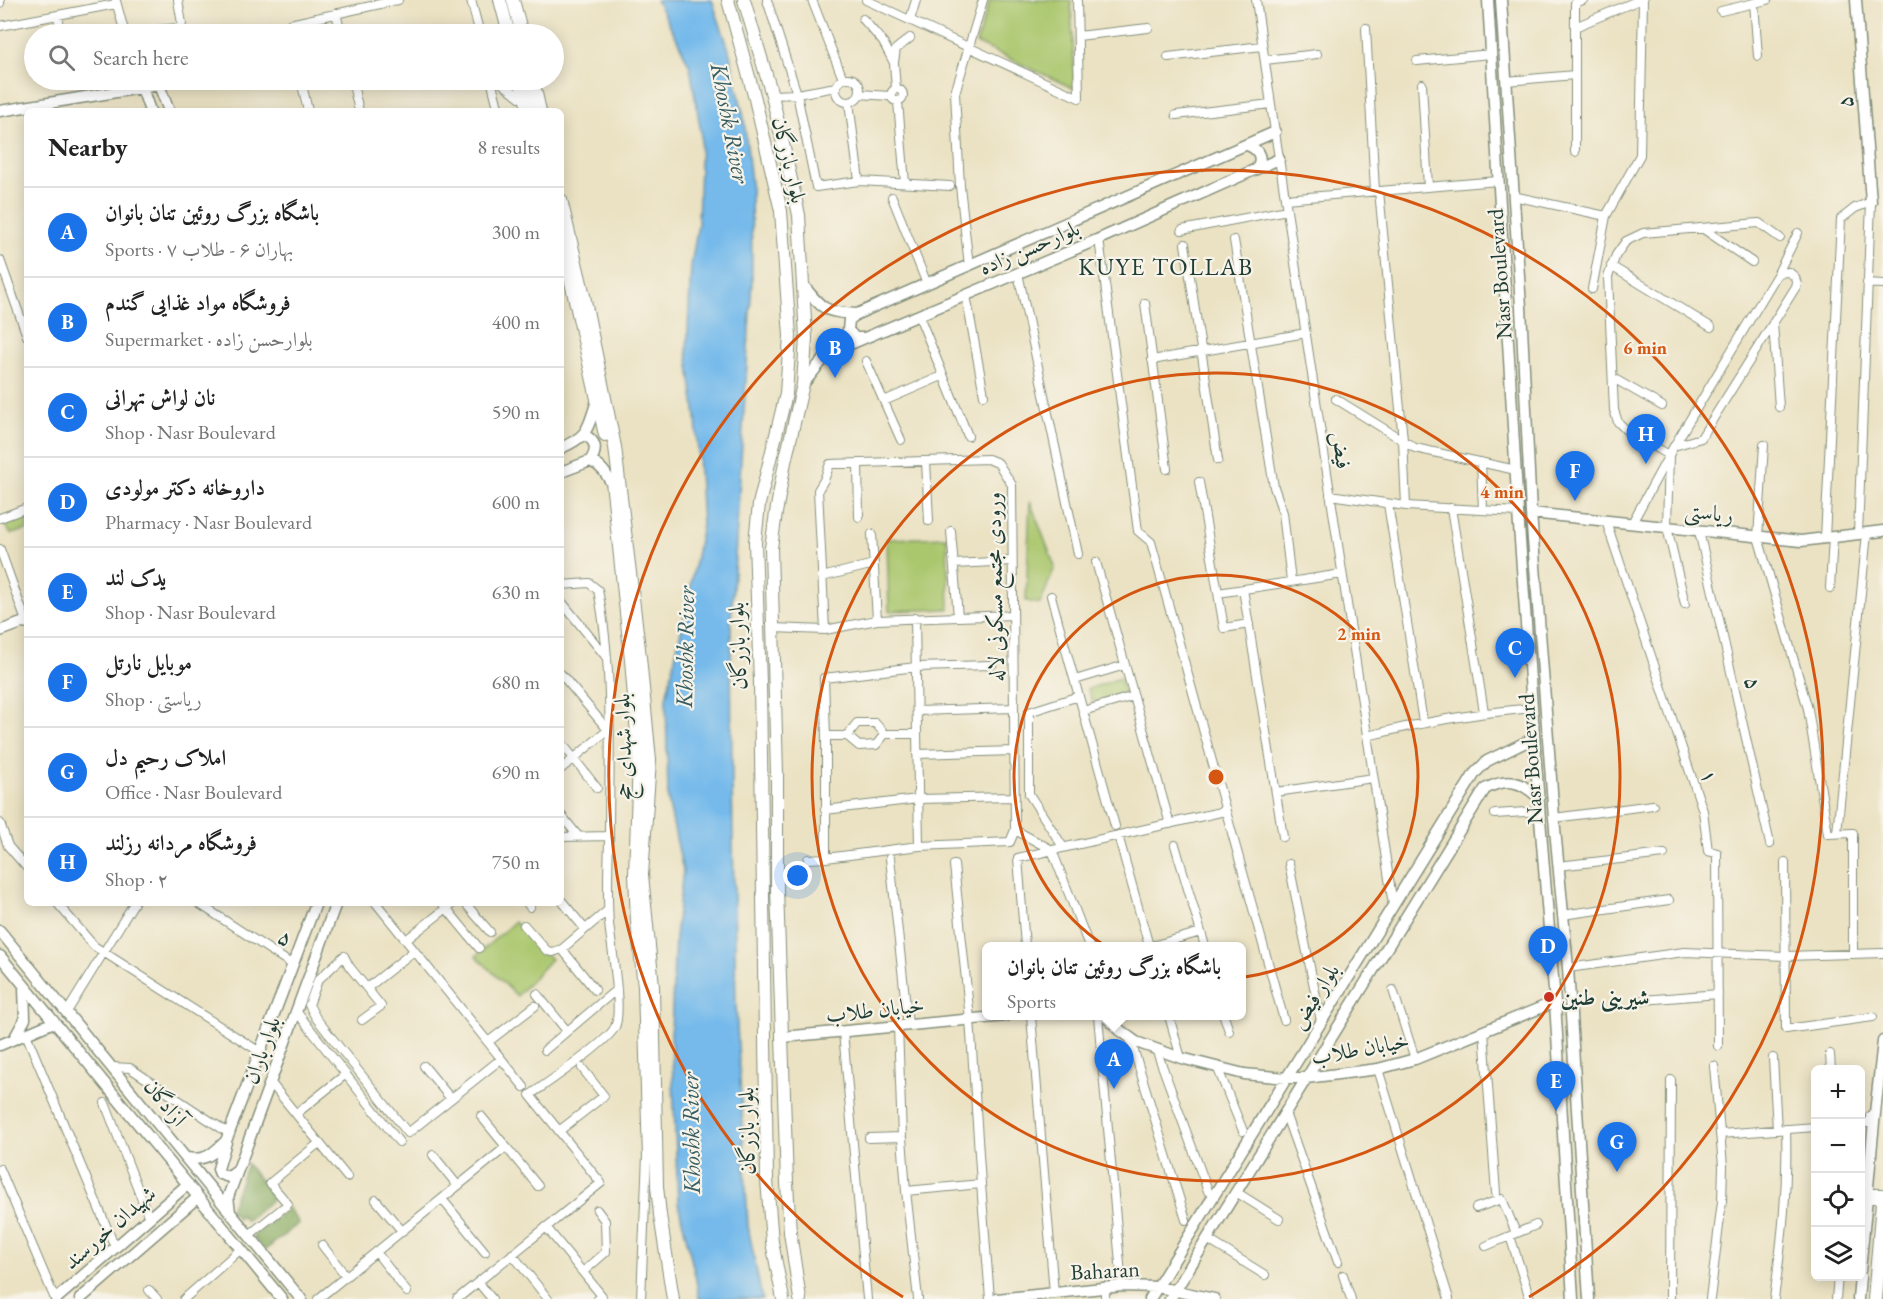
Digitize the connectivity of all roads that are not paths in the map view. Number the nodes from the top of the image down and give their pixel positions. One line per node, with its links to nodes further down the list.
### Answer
1 (178, 0): 30 (street)
2 (398, 0): 24 (street)
3 (471, 0): 33 (street)
4 (500, 0): 34 (main road)
5 (513, 0): 35 (main road)
6 (728, 0): 240 (main road, بلوار بازرگان)
7 (744, 0): 68 (main road, بلوار بازرگان)
8 (767, 0): 69 (street)
9 (812, 0): 54 (street)
10 (866, 0): 27 (street)
11 (916, 0): 27 (street)
12 (983, 0): 44 (street)
13 (1077, 0): 40 (street)
14 (1256, 0): 43 (street, فیض)
15 (1488, 0): 47 (street, Nasr Boulevard)
16 (1501, 0): 55 (street, Nasr Boulevard)
17 (1641, 0): 37 (street); 105 (street)
18 (1767, 0): 22 (street)
19 (1856, 0): 102 (street, ۵)
20 (116, 2): 25 (street); 29 (street)
21 (1579, 2): 37 (street)
22 (1754, 3): 23 (street); 48 (street)
23 (1721, 11)
24 (336, 14): 31 (street); 32 (street)
25 (58, 16): 28 (street); 36 (street)
26 (862, 19): 42 (street)
27 (910, 20): 44 (street)
28 (59, 24)
29 (122, 24)
30 (182, 24)
31 (290, 24)
32 (338, 24)
33 (477, 24)
34 (506, 24)
35 (519, 24)
36 (0, 26)
37 (1575, 27): 53 (street)
38 (1148, 28): 40 (street)
39 (1366, 28): 98 (street)
40 (1078, 36): 44 (street)
41 (910, 38): 45 (street)
42 (883, 42): 45 (street); 52 (street)
43 (1262, 45): 49 (street); 50 (street, فیض)
44 (967, 47): 116 (street)
45 (896, 50): 52 (street)
46 (1317, 54): 50 (street)
47 (1491, 54): 51 (street); 93 (street, Nasr Boulevard)
48 (1758, 56)
49 (1168, 57)
50 (1264, 60): 74 (street, فیض)
51 (1417, 61)
52 (894, 63): 58 (street)
53 (1575, 75): 55 (street); 88 (street)
54 (843, 79): 57 (street); 70 (street)
55 (1506, 81): 99 (street, Nasr Boulevard)
56 (1422, 84): 97 (street)
57 (836, 87): 69 (street); 72 (street)
58 (896, 89): 71 (street); 73 (street)
59 (116, 90): 76 (street)
60 (143, 90): 77 (street)
61 (161, 90): 78 (street)
62 (304, 90): 79 (street)
63 (354, 90): 80 (street)
64 (494, 90): 81 (street)
65 (512, 90): 75 (street)
66 (523, 90): 75 (main road)
67 (535, 90): 82 (main road)
68 (772, 94): 69 (street); 123 (main road, بلوار بازرگان)
69 (797, 94): 92 (street)
70 (859, 94): 71 (street); 72 (street)
71 (890, 96): 73 (street)
72 (849, 102): 92 (street)
73 (897, 102): 90 (street)
74 (1271, 104): 85 (street); 86 (street, فیض)
75 (528, 107)
76 (39, 108)
77 (149, 108)
78 (168, 108)
79 (307, 108)
80 (358, 108)
81 (498, 108)
82 (539, 108)
83 (24, 109): 84 (street)
84 (0, 111)
85 (1176, 115)
86 (1275, 132): 87 (street, بلوارحسن زاده); 89 (street, فیض)
87 (1246, 145): 91 (street); 116 (street, بلوارحسن زاده)
88 (1575, 152)
89 (1279, 159): 91 (street, بلوارحسن زاده); 101 (street, فیض)
90 (904, 169): 94 (street); 95 (street)
91 (1257, 169): 110 (street, بلوارحسن زاده)
92 (860, 181): 94 (street)
93 (1498, 181): 97 (street); 128 (street, Nasr Boulevard)
94 (904, 183): 95 (street)
95 (915, 184): 96 (street)
96 (950, 186)
97 (1428, 187): 98 (street)
98 (1377, 191): 101 (street); 152 (street)
99 (1513, 196): 105 (street); 127 (street, Nasr Boulevard)
100 (892, 197): 121 (street)
101 (1285, 199): 103 (street, فیض)
102 (1871, 202): 120 (street); 187 (street)
103 (1287, 210): 107 (street); 134 (street, فیض)
104 (564, 212): 471 (main road, بلوار شهدای حج)
105 (1606, 216): 124 (street)
106 (1702, 228): 109 (street); 115 (street); 117 (street)
107 (1182, 230)
108 (1798, 233): 119 (street)
109 (1780, 238)
110 (1099, 239): 118 (street, بلوارحسن زاده); 251 (street)
111 (1234, 240): 136 (street)
112 (1185, 244): 137 (street)
113 (564, 251): 145 (main road, بلوار شهدای حج)
114 (0, 260): 133 (street)
115 (1752, 262)
116 (969, 266): 121 (street, بلوارحسن زاده)
117 (1611, 266): 132 (street); 141 (street)
118 (1018, 273): 125 (street, بلوارحسن زاده); 189 (street)
119 (1778, 273): 131 (street); 154 (street)
120 (1867, 283): 122 (street); 185 (street)
121 (927, 284): 129 (street, بلوارحسن زاده)
122 (1883, 284)
123 (802, 285): 129 (street); 142 (main road, بلوار بازرگان)
124 (1592, 289)
125 (966, 295): 130 (street, بلوارحسن زاده); 143 (street)
126 (1145, 303): 138 (street)
127 (1521, 307): 128 (street); 174 (street, Nasr Boulevard)
128 (1506, 308): 163 (street, Nasr Boulevard)
129 (857, 314): 135 (street)
130 (919, 316): 135 (street, بلوارحسن زاده); 140 (street)
131 (1773, 323): 148 (street); 154 (street)
132 (1711, 327)
133 (24, 328)
134 (1306, 333): 136 (street); 167 (street, فیض)
135 (865, 339): 142 (street, بلوارحسن زاده)
136 (1250, 343): 137 (street); 196 (street)
137 (1201, 351): 138 (street); 158 (street)
138 (1152, 360): 162 (street)
139 (866, 361): 146 (street)
140 (942, 376): 146 (street); 150 (street)
141 (1613, 378): 147 (street); 156 (street)
142 (803, 384): 211 (main road, بلوار بازرگان)
143 (984, 395)
144 (1336, 399): 152 (street)
145 (597, 401): 149 (street); 166 (main road, بلوار شهدای حج)
146 (884, 401): 151 (street)
147 (1662, 406)
148 (1779, 407)
149 (584, 435): 155 (street); 157 (street)
150 (968, 436)
151 (901, 440)
152 (1403, 440): 160 (street); 169 (street)
153 (1764, 445): 186 (street)
154 (1674, 446): 156 (street)
155 (564, 447)
156 (1669, 455): 179 (street); 180 (street)
157 (590, 460): 164 (street); 166 (street)
158 (1218, 460)
159 (926, 461): 161 (street, ورودی مجتمع مسکونی لاله); 177 (street); 190 (street, ورودی مجتمع مسکونی لاله)
160 (1481, 462): 163 (street); 172 (street)
161 (858, 464): 175 (street); 195 (street, ورودی مجتمع مسکونی لاله)
162 (1167, 469)
163 (1516, 470): 173 (street, Nasr Boulevard)
164 (564, 471)
165 (1199, 482): 200 (street)
166 (612, 484): 395 (main road, بلوار شهدای حج)
167 (1330, 495): 168 (street); 194 (street, فیض)
168 (1388, 504): 169 (street); 227 (street)
169 (1406, 506): 170 (street)
170 (1451, 508): 172 (street); 226 (street)
171 (24, 509): 176 (street)
172 (1483, 510): 173 (street)
173 (1518, 512): 223 (street, Nasr Boulevard)
174 (1531, 513): 178 (street, ریاستی); 253 (street, Nasr Boulevard)
175 (859, 517)
176 (0, 518)
177 (929, 521)
178 (1606, 521): 179 (street, ریاستی); 311 (street, ۱)
179 (1632, 523): 180 (street, ریاستی)
180 (1667, 527): 182 (street, ریاستی); 202 (street)
181 (951, 531): 193 (street)
182 (1700, 531): 186 (street, ریاستی); 267 (street, ۵)
183 (1883, 531): 185 (street, ریاستی)
184 (872, 534): 192 (street)
185 (1862, 534): 187 (street, ریاستی); 259 (street)
186 (1758, 537): 187 (street, ریاستی); 259 (street)
187 (1829, 538): 198 (street)
188 (0, 549): 204 (street)
189 (1078, 554)
190 (1012, 561): 193 (street); 205 (street, ورودی مجتمع مسکونی لاله)
191 (1095, 562): 216 (street)
192 (874, 564): 195 (street); 208 (street)
193 (954, 564): 206 (street)
194 (1342, 574): 196 (street); 233 (street, فیض)
195 (822, 577): 213 (street, ورودی مجتمع مسکونی لاله)
196 (1291, 581): 199 (street)
197 (564, 585): 214 (street)
198 (1830, 588)
199 (1243, 589): 200 (street); 210 (street)
200 (1218, 593): 210 (street)
201 (1051, 596): 219 (street)
202 (1685, 604)
203 (564, 605): 214 (street)
204 (24, 614)
205 (1013, 615): 206 (street); 222 (street, ورودی مجتمع مسکونی لاله)
206 (958, 617): 207 (street)
207 (915, 618): 208 (street); 217 (street)
208 (877, 620): 213 (street)
209 (24, 623): 212 (street)
210 (1249, 624): 244 (street)
211 (773, 628): 213 (street); 241 (main road, بلوار بازرگان)
212 (0, 630)
213 (825, 630)
214 (608, 660): 228 (street)
215 (992, 665): 217 (street)
216 (1125, 665): 219 (street); 221 (street)
217 (916, 667): 224 (street); 231 (street)
218 (564, 678): 228 (street)
219 (1074, 680): 220 (street)
220 (1079, 696): 225 (street); 269 (street)
221 (1134, 696): 225 (street); 255 (street)
222 (1014, 708): 224 (street); 236 (street, ورودی مجتمع مسکونی لاله)
223 (1532, 708): 226 (street); 234 (street, Nasr Boulevard)
224 (917, 711): 230 (street)
225 (1083, 711): 257 (street)
226 (1484, 712): 227 (street)
227 (1423, 722): 233 (street)
228 (608, 730): 238 (street); 262 (street)
229 (885, 734): 230 (street); 232 (street); 232 (street)
230 (917, 734): 237 (street)
231 (826, 736): 232 (street); 249 (street)
232 (847, 736)
233 (1367, 736): 242 (street, فیض)
234 (1534, 738): 246 (street, Nasr Boulevard); 265 (street, بلوار فیض)
235 (564, 746): 238 (street)
236 (1014, 751): 237 (street); 245 (street, ورودی مجتمع مسکونی لاله)
237 (917, 754): 247 (street)
238 (574, 758): 239 (street); 243 (street)
239 (564, 766)
240 (761, 770): 241 (main road); 472 (main road, بلوار بازرگان)
241 (777, 774): 349 (main road, بلوار بازرگان)
242 (1373, 778): 244 (street); 283 (street, فیض)
243 (597, 788)
244 (1276, 792): 264 (street)
245 (1015, 797): 247 (street); 258 (street, ورودی مجتمع مسکونی لاله)
246 (1539, 798): 250 (street, Nasr Boulevard); 270 (street, بلوار فیض)
247 (918, 799): 249 (street); 268 (street)
248 (1653, 805): 253 (street)
249 (825, 810): 273 (street)
250 (1540, 811): 252 (street); 325 (street, Nasr Boulevard)
251 (1225, 812): 255 (street); 339 (street)
252 (1495, 814)
253 (1554, 818): 280 (street, Nasr Boulevard)
254 (564, 819): 261 (street)
255 (1170, 824): 260 (street)
256 (0, 826): 278 (street)
257 (1115, 826)
258 (1015, 830): 268 (street); 271 (street)
259 (1832, 833): 312 (street)
260 (1118, 835): 269 (street); 303 (street)
261 (578, 836): 262 (street); 263 (street)
262 (609, 836): 293 (street)
263 (564, 837)
264 (1283, 837)
265 (1433, 840): 270 (street); 283 (street, بلوار فیض)
266 (1175, 844): 299 (street)
267 (1770, 844)
268 (919, 846): 273 (street)
269 (1063, 847): 271 (street)
270 (1448, 849): 372 (street, بلوار فیض)
271 (1052, 850): 301 (street); 302 (street)
272 (1664, 854): 280 (street)
273 (826, 858): 275 (street)
274 (890, 858): 342 (street)
275 (808, 859)
276 (1785, 862): 314 (street)
277 (1289, 864): 340 (street)
278 (24, 865)
279 (954, 865): 331 (street)
280 (1558, 866): 294 (street, Nasr Boulevard)
281 (1669, 900): 294 (street)
282 (564, 904): 296 (street)
283 (1393, 905): 340 (street, بلوار فیض)
284 (60, 906): 309 (street)
285 (132, 906): 309 (street)
286 (203, 906): 315 (street, ۵)
287 (315, 906): 315 (street, بلوار باران)
288 (335, 906): 327 (street, بلوار باران)
289 (378, 906): 300 (street)
290 (447, 906): 300 (street)
291 (449, 906): 306 (street)
292 (468, 906): 298 (street)
293 (608, 910): 296 (street); 319 (street)
294 (1562, 915): 316 (street, Nasr Boulevard)
295 (524, 925): 307 (street)
296 (585, 929): 307 (street)
297 (0, 931): 328 (street, آزادگان)
298 (490, 932)
299 (1200, 932): 304 (street); 305 (street)
300 (406, 940): 308 (street)
301 (1025, 942)
302 (1087, 942)
303 (1150, 942)
304 (1165, 942)
305 (1203, 942)
306 (478, 948)
307 (562, 949): 320 (street)
308 (414, 951): 318 (street); 352 (street)
309 (104, 952): 328 (street); 357 (street)
310 (1883, 953): 312 (street)
311 (1718, 954): 314 (street); 316 (street); 323 (street, ۱)
312 (1853, 954): 314 (street)
313 (0, 956): 317 (street, آزادگان)
314 (1786, 956): 329 (street)
315 (293, 965): 357 (street, بلوار باران)
316 (1568, 968): 400 (street, Nasr Boulevard)
317 (24, 986): 341 (street, آزادگان); 350 (street)
318 (367, 988): 332 (street); 378 (street)
319 (617, 989): 343 (street); 388 (street)
320 (595, 990)
321 (1393, 990): 362 (street)
322 (537, 994): 343 (street)
323 (1718, 994): 324 (street); 354 (street, ۱)
324 (1643, 1000)
325 (1555, 1002): 346 (street, خیابان طلاب); 401 (street, Nasr Boulevard)
326 (535, 1006): 352 (street)
327 (296, 1011): 370 (street); 375 (street, بلوار باران)
328 (67, 1012): 366 (street, آزادگان)
329 (1874, 1017)
330 (982, 1018): 331 (street, خیابان طلاب)
331 (970, 1019): 342 (street, خیابان طلاب); 406 (street)
332 (362, 1020)
333 (1031, 1020): 454 (street)
334 (1098, 1020): 449 (street)
335 (1109, 1020): 348 (street, خیابان طلاب)
336 (1117, 1020): 348 (street)
337 (1170, 1020): 359 (street)
338 (1225, 1020): 344 (street)
339 (1284, 1020)
340 (1321, 1021): 371 (street, بلوار فیض)
341 (54, 1022): 347 (street); 380 (street, آزادگان)
342 (903, 1026): 345 (street, خیابان طلاب); 391 (street)
343 (567, 1031): 356 (street)
344 (1229, 1031)
345 (843, 1032): 349 (street, خیابان طلاب); 474 (street)
346 (1484, 1032): 362 (street, خیابان طلاب); 412 (street)
347 (26, 1034): 350 (street); 436 (street)
348 (1125, 1034): 355 (street, خیابان طلاب); 426 (street)
349 (783, 1037): 473 (main road, بلوار بازرگان)
350 (14, 1039): 353 (street)
351 (1883, 1041): 413 (street)
352 (488, 1042): 361 (street)
353 (0, 1045)
354 (1718, 1046)
355 (1156, 1049): 359 (street, خیابان طلاب); 410 (street)
356 (544, 1050)
357 (260, 1052): 392 (street, بلوار باران)
358 (1830, 1054): 363 (street)
359 (1181, 1058): 368 (street, خیابان طلاب)
360 (1773, 1058): 387 (street)
361 (501, 1059): 376 (street); 378 (street)
362 (1415, 1059): 369 (street, خیابان طلاب)
363 (1831, 1065)
364 (424, 1066): 378 (street)
365 (1714, 1066): 390 (street)
366 (112, 1067): 377 (street, آزادگان); 392 (street)
367 (582, 1068): 388 (street)
368 (1218, 1068): 371 (street, خیابان طلاب); 389 (street)
369 (1378, 1069): 372 (street, خیابان طلاب); 482 (street)
370 (346, 1074): 382 (street); 394 (street)
371 (1286, 1078): 372 (street, خیابان طلاب); 451 (street, بلوار فیض)
372 (1306, 1078): 381 (street, بلوار فیض)
373 (1671, 1080): 485 (street)
374 (1873, 1080): 384 (street)
375 (270, 1082): 382 (street); 403 (street, بلوار باران)
376 (524, 1087)
377 (133, 1092): 380 (street); 399 (street, آزادگان)
378 (451, 1099)
379 (105, 1103): 424 (street)
380 (120, 1103): 405 (street, آزادگان)
381 (1285, 1113): 411 (street, بلوار فیض); 441 (street)
382 (296, 1114): 396 (street)
383 (481, 1116): 397 (street)
384 (1865, 1123)
385 (1811, 1127): 386 (street)
386 (1786, 1129): 387 (street); 487 (street)
387 (1777, 1130): 390 (street)
388 (559, 1131): 428 (street)
389 (1243, 1131)
390 (1720, 1134): 486 (street)
391 (902, 1137): 393 (street); 409 (street)
392 (228, 1138): 399 (street); 403 (street, بلوار باران)
393 (869, 1138)
394 (399, 1142)
395 (648, 1142): 469 (street); 470 (main road, بلوار شهدای حج)
396 (319, 1143): 404 (street); 431 (street)
397 (506, 1147): 407 (street); 408 (street)
398 (433, 1155): 407 (street)
399 (187, 1158): 423 (street, آزادگان)
400 (1579, 1166): 401 (street); 484 (street, Nasr Boulevard)
401 (1565, 1167): 483 (street, Nasr Boulevard)
402 (0, 1169): 459 (street)
403 (237, 1171): 423 (street, بلوار باران)
404 (347, 1178)
405 (188, 1184): 415 (street, آزادگان); 416 (street, شهیدان خورسند)
406 (981, 1184): 409 (street); 476 (street)
407 (458, 1186): 417 (street)
408 (538, 1186)
409 (906, 1191): 475 (street)
410 (1208, 1191)
411 (1236, 1192): 425 (street); 433 (street, بلوار فیض)
412 (1496, 1193)
413 (1868, 1196): 414 (highway); 429 (street)
414 (1883, 1196)
415 (198, 1197): 422 (street, شهیدان خورسند); 437 (street, آزادگان)
416 (172, 1198): 422 (street); 424 (street, شهیدان خورسند)
417 (442, 1199): 430 (street); 439 (street)
418 (376, 1200): 430 (street)
419 (1883, 1202): 490 (highway)
420 (1476, 1208): 432 (street)
421 (597, 1210): 442 (street)
422 (180, 1212): 460 (street, شهیدان خورسند)
423 (230, 1212): 431 (street, آزادگان)
424 (149, 1218): 436 (street, شهیدان خورسند)
425 (1279, 1219)
426 (1186, 1220)
427 (1536, 1225): 432 (street)
428 (546, 1227): 440 (street); 442 (street)
429 (1865, 1227)
430 (402, 1232): 438 (street)
431 (249, 1235): 463 (street, آزادگان)
432 (1513, 1235): 435 (street); 458 (street)
433 (1207, 1239): 443 (street); 455 (street, بلوار فیض)
434 (322, 1245): 445 (street)
435 (1486, 1246)
436 (115, 1248): 459 (street, شهیدان خورسند)
437 (241, 1249): 457 (street); 462 (street, آزادگان)
438 (376, 1252): 445 (street); 453 (street)
439 (485, 1252)
440 (512, 1254): 448 (street); 467 (street)
441 (1338, 1262)
442 (583, 1272): 468 (street)
443 (1265, 1275)
444 (1343, 1275): 481 (street)
445 (346, 1276): 464 (street)
446 (1838, 1281): 488 (street)
447 (1860, 1281): 489 (street)
448 (478, 1282): 465 (street); 466 (street)
449 (1122, 1286): 450 (street, Baharan); 451 (street, Baharan)
450 (1105, 1287): 454 (street, Baharan); 478 (street)
451 (1158, 1287): 455 (street, Baharan); 479 (street, بلوار فیض)
452 (149, 1290): 461 (street)
453 (407, 1292)
454 (1054, 1293): 477 (street, Baharan)
455 (1173, 1295): 456 (street, Baharan)
456 (1193, 1296): 480 (street, Baharan)
457 (190, 1297)
458 (1528, 1298)
459 (55, 1299)
460 (80, 1299)
461 (157, 1299)
462 (282, 1299)
463 (302, 1299)
464 (318, 1299)
465 (457, 1299)
466 (492, 1299)
467 (548, 1299)
468 (598, 1299)
469 (641, 1299)
470 (668, 1299)
471 (673, 1299)
472 (783, 1299)
473 (800, 1299)
474 (867, 1299)
475 (918, 1299)
476 (990, 1299)
477 (997, 1299)
478 (1105, 1299)
479 (1150, 1299)
480 (1214, 1299)
481 (1352, 1299)
482 (1449, 1299)
483 (1573, 1299)
484 (1589, 1299)
485 (1670, 1299)
486 (1710, 1299)
487 (1774, 1299)
488 (1836, 1299)
489 (1858, 1299)
490 (1875, 1299)

